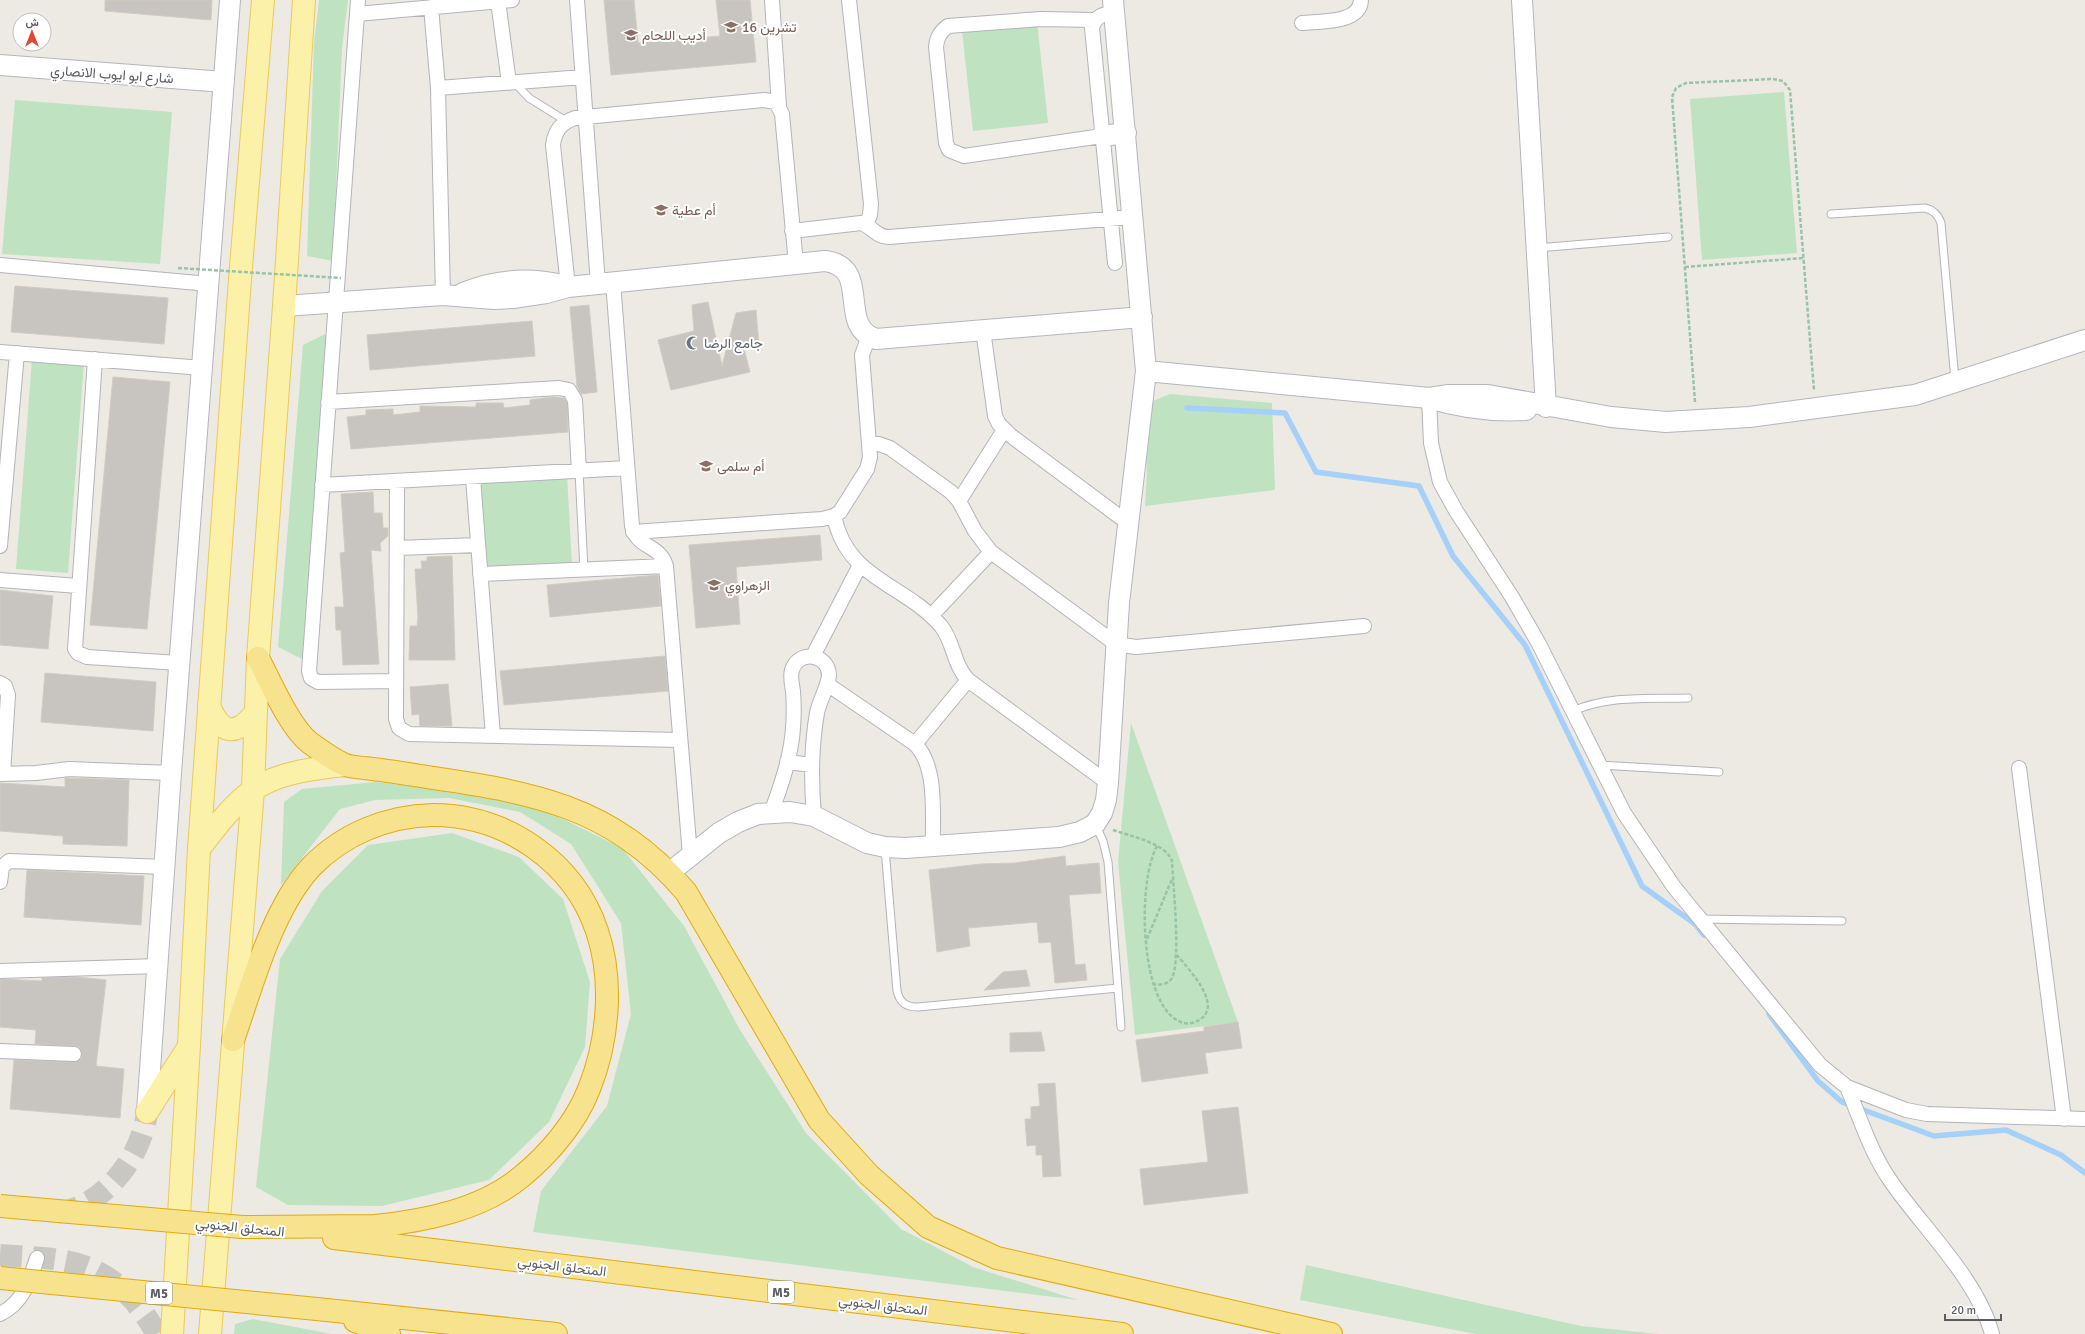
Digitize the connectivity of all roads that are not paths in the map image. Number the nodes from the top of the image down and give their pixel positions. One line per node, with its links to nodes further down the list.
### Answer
1 (230, 0): 17 (street)
2 (263, 0): 86 (main road)
3 (304, 0): 40 (main road)
4 (577, 0): 16 (street)
5 (772, 0): 20 (street)
6 (849, 0): 28 (street)
7 (1361, 0): 14 (street)
8 (1522, 0): 31 (street)
9 (505, 1): 12 (street); 18 (street)
10 (1114, 6): 13 (street); 23 (street)
11 (358, 7): 12 (street); 39 (street)
12 (430, 7): 19 (street)
13 (1095, 20): 24 (street); 24 (street)
14 (1302, 23)
15 (0, 65): 17 (street, شارع ابو ايوب الانصاري)
16 (583, 77): 18 (street); 21 (street)
17 (224, 82): 36 (street)
18 (511, 82): 19 (street); 22 (lane)
19 (438, 88): 38 (street)
20 (779, 106): 21 (street); 29 (street)
21 (586, 117): 22 (street); 35 (street)
22 (566, 121): 37 (street)
23 (1126, 133): 24 (street); 26 (street)
24 (1102, 136): 27 (street)
25 (1831, 214): 50 (lane)
26 (1133, 217): 27 (street); 41 (street)
27 (1110, 219): 28 (street); 32 (street)
28 (866, 225): 29 (street)
29 (792, 231): 33 (street)
30 (1668, 237): 31 (lane)
31 (1537, 248): 53 (street)
32 (1115, 263)
33 (796, 264): 35 (street); 43 (street)
34 (0, 265): 36 (street)
35 (606, 283): 37 (street); 56 (street)
36 (209, 284): 48 (street)
37 (568, 287): 38 (street)
38 (450, 295): 39 (street)
39 (335, 302): 40 (street); 52 (street)
40 (284, 306): 79 (main road)
41 (1142, 317): 42 (street); 49 (street)
42 (983, 330): 43 (street); 54 (street)
43 (869, 336): 55 (street)
44 (2085, 340): 50 (street)
45 (0, 352): 46 (street)
46 (17, 353): 47 (street); 66 (street)
47 (95, 359): 48 (street); 74 (street)
48 (203, 368): 80 (street)
49 (1146, 371): 51 (street); 63 (street)
50 (1955, 382): 53 (street)
51 (1429, 398): 53 (street); 87 (street)
52 (328, 402): 57 (street); 60 (street)
53 (1546, 407)
54 (1004, 430): 61 (street); 63 (street)
55 (871, 444): 61 (street); 62 (street)
56 (627, 468): 57 (street); 64 (street)
57 (579, 471): 58 (street); 71 (lane)
58 (473, 478): 59 (street); 65 (street)
59 (398, 482): 60 (street); 67 (street)
60 (322, 485): 82 (street)
61 (959, 501): 68 (street)
62 (834, 516): 64 (street); 69 (street)
63 (1128, 523): 77 (street)
64 (633, 532): 70 (street)
65 (478, 545): 67 (street); 72 (street)
66 (0, 546)
67 (397, 548): 82 (street)
68 (991, 552): 75 (street); 77 (street)
69 (860, 565): 75 (street); 78 (street)
70 (666, 566): 71 (street); 90 (street)
71 (584, 570): 72 (street)
72 (480, 574): 89 (street)
73 (0, 580): 74 (street)
74 (78, 586): 80 (street)
75 (931, 616): 81 (street)
76 (1364, 626): 77 (street)
77 (1116, 644): 100 (street)
78 (812, 656): 84 (street); 92 (street)
79 (258, 658): 88 (main road); 93 (highway)
80 (179, 663): 98 (street)
81 (968, 680): 91 (street); 100 (street)
82 (396, 681): 89 (street)
83 (0, 683): 99 (street)
84 (826, 684): 91 (street); 94 (street)
85 (1688, 698): 87 (lane)
86 (209, 705): 88 (main road); 107 (main road)
87 (1573, 711): 95 (street)
88 (256, 712): 101 (main road)
89 (493, 736): 90 (street)
90 (680, 740): 108 (street)
91 (915, 744): 105 (street)
92 (787, 762): 94 (street); 102 (street)
93 (344, 765): 101 (main road); 110 (highway)
94 (812, 765): 103 (street)
95 (1598, 765): 97 (lane); 112 (street)
96 (2019, 768): 125 (street)
97 (1719, 772)
98 (171, 773): 99 (street); 109 (street)
99 (2, 774)
100 (1108, 783): 104 (street)
101 (253, 790): 107 (main road); 118 (main road)
102 (771, 813): 103 (street); 108 (street)
103 (814, 816): 106 (street)
104 (1095, 824): 105 (street); 116 (lane)
105 (933, 845): 106 (street)
106 (885, 847): 116 (lane)
107 (199, 848): 119 (main road)
108 (690, 855): 110 (street)
109 (165, 867): 111 (street); 114 (street)
110 (670, 873): 137 (highway)
111 (0, 875)
112 (1700, 919): 113 (lane); 122 (street)
113 (1842, 920)
114 (158, 966): 115 (street); 123 (street)
115 (0, 971)
116 (1118, 988): 117 (lane)
117 (1121, 1027)
118 (233, 1040): 127 (highway); 133 (main road)
119 (190, 1045): 123 (main road); 132 (main road)
120 (0, 1051): 121 (street)
121 (74, 1054)
122 (1847, 1087): 125 (street); 138 (street)
123 (147, 1112)
124 (2085, 1119): 125 (street)
125 (2064, 1120)
126 (0, 1206): 127 (highway, المتحلق الجنوبي / M5, bridge)
127 (242, 1226): 136 (highway, المتحلق الجنوبي / M5)
128 (37, 1258): 131 (street)
129 (0, 1278): 130 (highway, M5, bridge)
130 (317, 1309): 134 (highway); 135 (highway, M5)
131 (0, 1314)
132 (172, 1334)
133 (210, 1334)
134 (389, 1334)
135 (556, 1334)
136 (1122, 1334)
137 (1331, 1334)
138 (1992, 1334)

